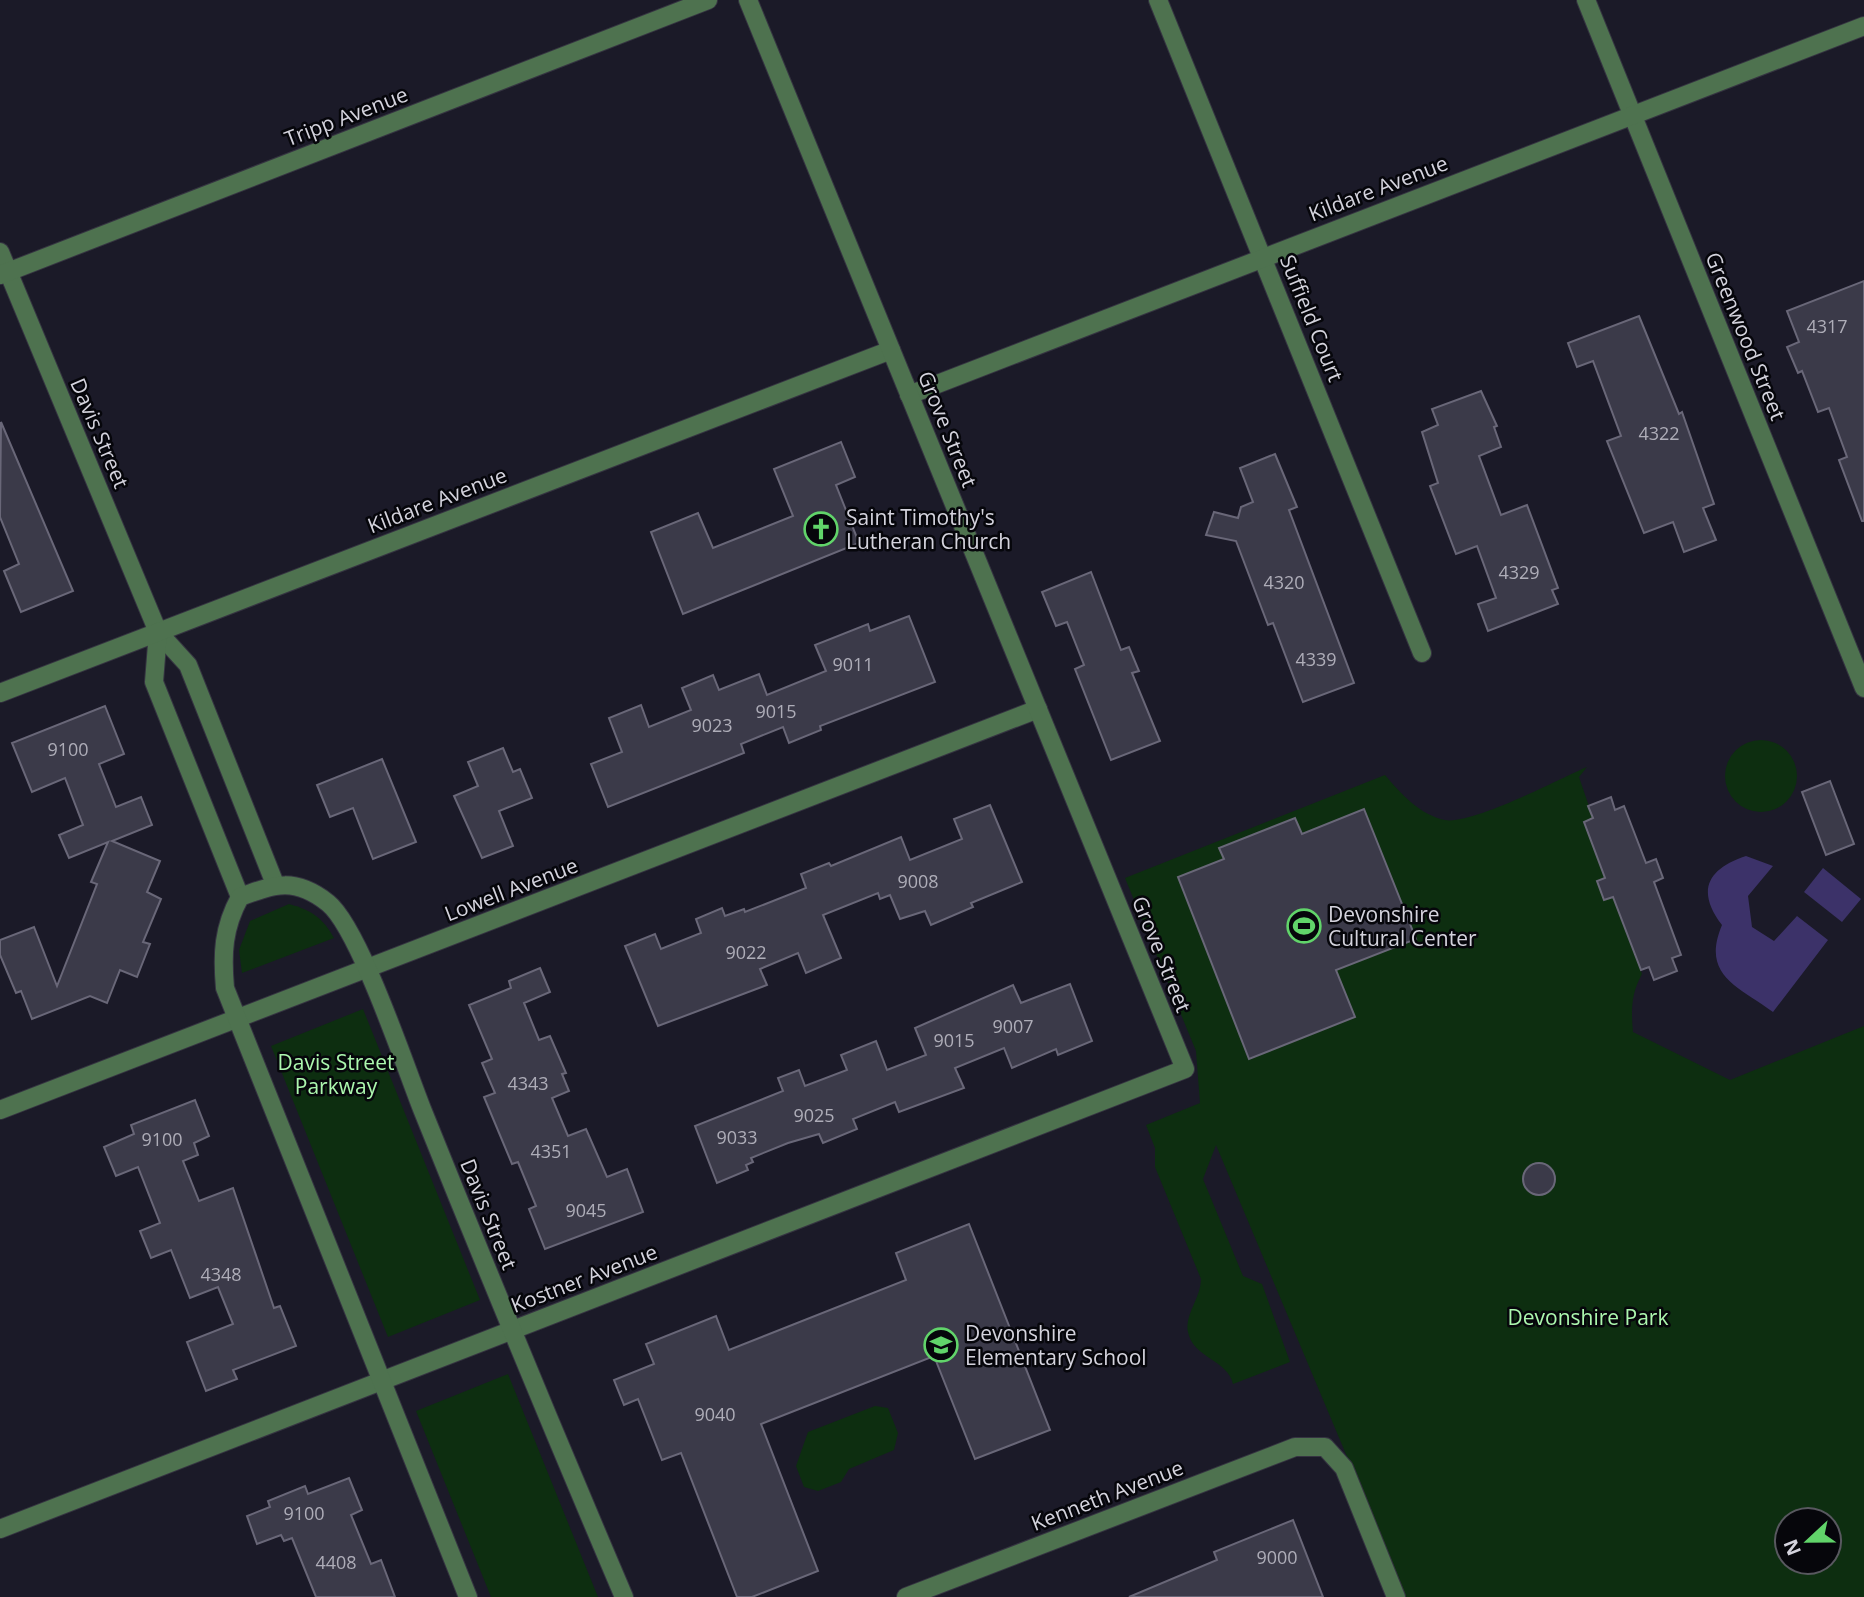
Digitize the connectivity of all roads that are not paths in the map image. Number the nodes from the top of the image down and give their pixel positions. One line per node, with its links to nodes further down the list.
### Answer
1 (708, 0): 9 (street, Tripp Avenue)
2 (748, 0): 10 (street, Grove Street)
3 (1158, 0): 8 (street, Suffield Court)
4 (1586, 0): 6 (street, Greenwood Street)
5 (1864, 26): 6 (street, Kildare Avenue)
6 (1632, 116): 8 (street, Kildare Avenue); 14 (street, Greenwood Street)
7 (0, 252): 9 (street, Davis Street)
8 (1263, 256): 11 (street, Kildare Avenue); 13 (street, Suffield Court)
9 (4, 274): 12 (street, Davis Street)
10 (891, 350): 11 (street, Grove Street); 12 (street, Kildare Avenue)
11 (909, 395): 16 (street, Grove Street)
12 (158, 632): 15 (street, Kildare Avenue); 17 (street, Davis Street); 18 (street, Davis Street)
13 (1422, 653)
14 (1864, 688)
15 (0, 693)
16 (1038, 709): 19 (street, Lowell Avenue); 21 (street, Grove Street)
17 (275, 884): 18 (street); 19 (street, Davis Street)
18 (240, 897): 20 (street)
19 (366, 969): 20 (street, Lowell Avenue); 23 (street, Davis Street)
20 (235, 1020): 22 (street, Lowell Avenue); 24 (street)
21 (1185, 1069): 23 (street, Kostner Avenue)
22 (0, 1110)
23 (511, 1331): 24 (street, Kostner Avenue); 27 (street, Davis Street)
24 (381, 1381): 25 (street, Kostner Avenue); 26 (street)
25 (0, 1529)
26 (468, 1597)
27 (624, 1597)
28 (906, 1597): 29 (street, Kenneth Avenue)
29 (1396, 1597)

